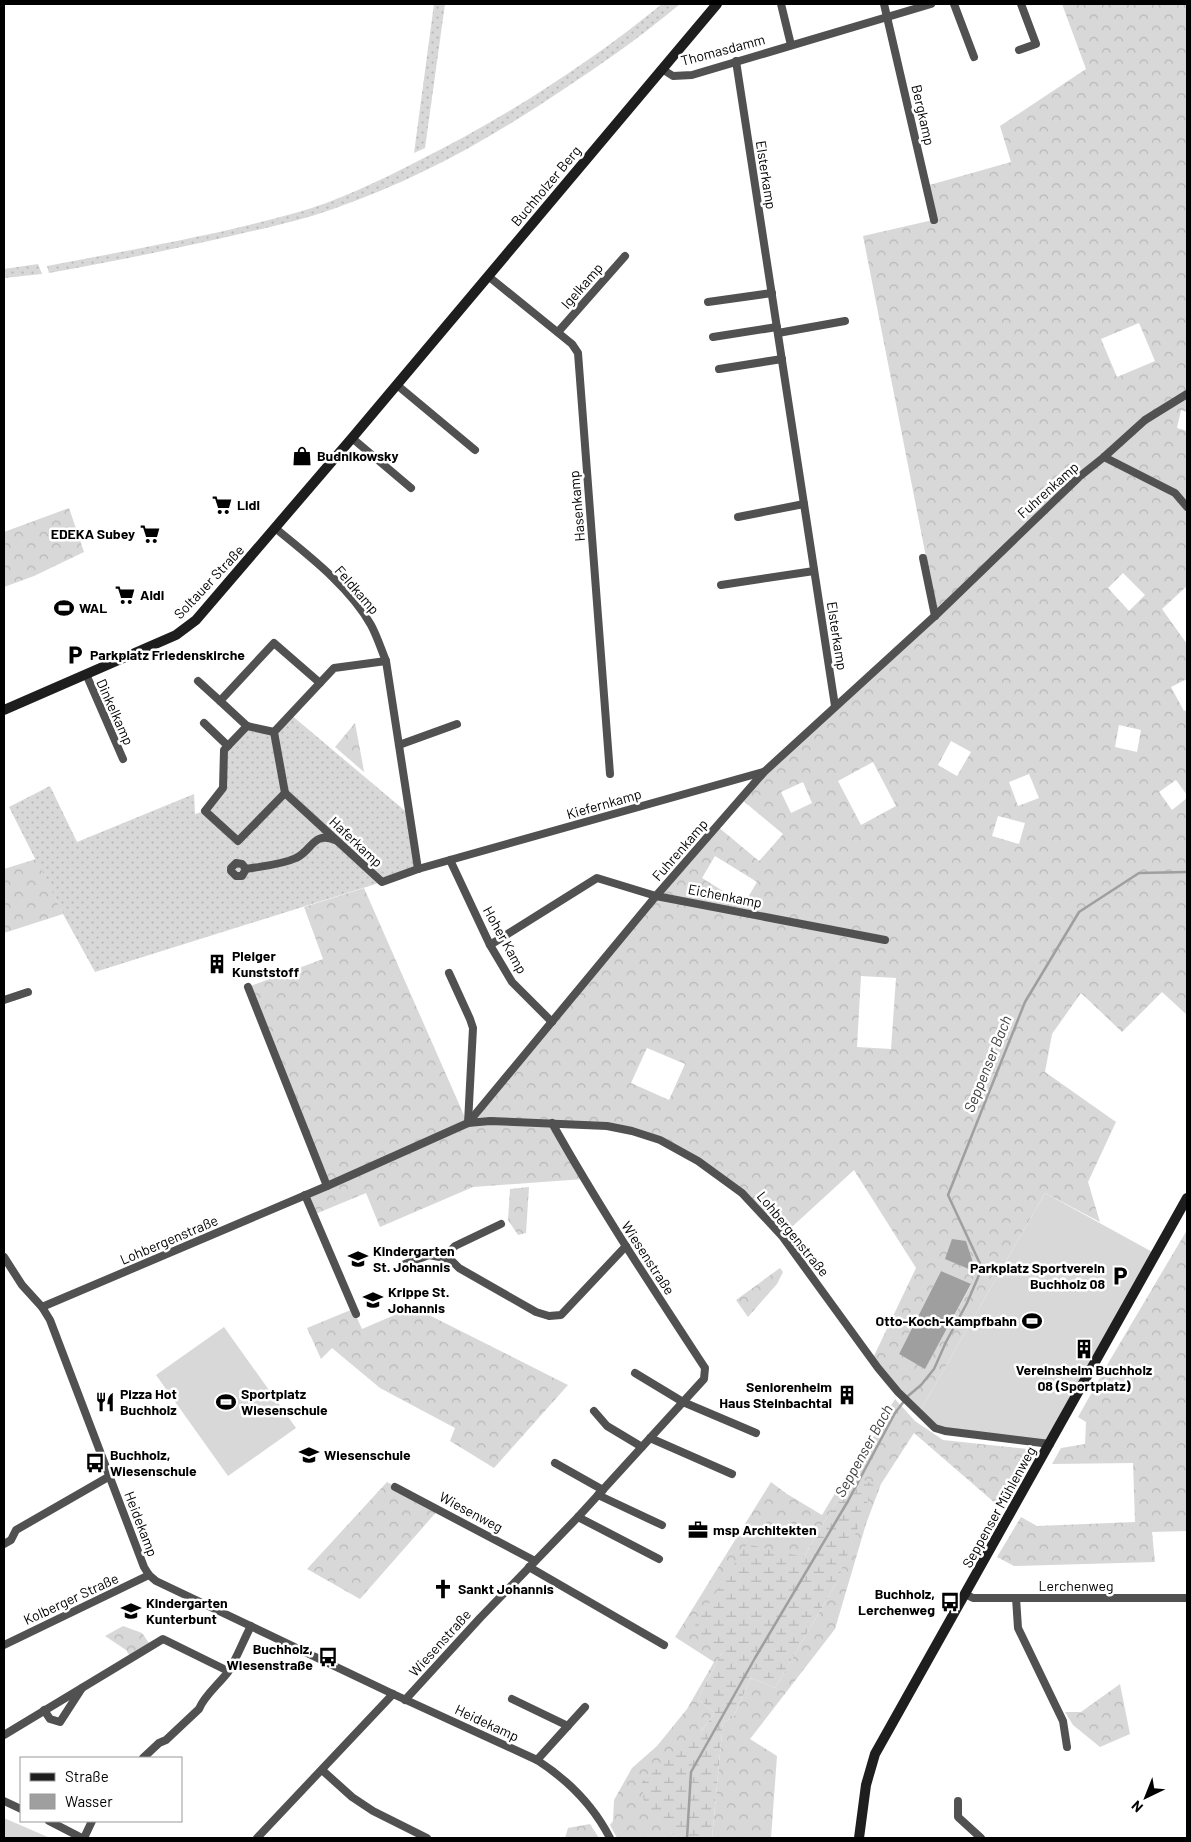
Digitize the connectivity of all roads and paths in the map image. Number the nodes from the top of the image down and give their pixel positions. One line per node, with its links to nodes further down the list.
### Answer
1 (717, 4): 12 (main road, Buchholzer Berg)
2 (781, 4): 8 (street)
3 (884, 4): 7 (street)
4 (931, 4): 7 (street, Thomasdamm)
5 (954, 4): 10 (street)
6 (1021, 4): 9 (street)
7 (888, 16): 8 (street, Thomasdamm); 13 (street, Bergkamp)
8 (791, 45): 11 (street, Thomasdamm)
9 (1019, 50)
10 (974, 57)
11 (736, 60): 12 (street, Thomasdamm); 16 (street, Elsterkamp)
12 (662, 69): 15 (main road, Buchholzer Berg)
13 (934, 220)
14 (625, 256): 20 (street, Igelkamp)
15 (488, 276): 20 (street, Hasenkamp); 24 (main road, Buchholzer Berg)
16 (772, 293): 17 (street); 19 (street, Elsterkamp)
17 (708, 302)
18 (845, 321): 19 (street)
19 (777, 330): 21 (street); 22 (street, Elsterkamp)
20 (558, 332): 54 (street, Hasenkamp)
21 (712, 337)
22 (782, 359): 23 (street); 31 (street, Elsterkamp)
23 (719, 369)
24 (397, 386): 26 (main road, Buchholzer Berg); 28 (street)
25 (1187, 394): 29 (street, Fuhrenkamp)
26 (352, 438): 27 (main road, Buchholzer Berg); 30 (street)
27 (344, 448): 34 (main road, Soltauer Straße)
28 (475, 450)
29 (1104, 457): 32 (street); 38 (street, Fuhrenkamp)
30 (411, 488)
31 (804, 504): 33 (street); 36 (street, Elsterkamp)
32 (1187, 507)
33 (738, 517)
34 (275, 528): 39 (street, Feldkamp); 40 (main road, Soltauer Straße)
35 (923, 558): 38 (street)
36 (814, 570): 37 (street); 44 (street, Elsterkamp)
37 (721, 585)
38 (935, 616): 44 (street, Fuhrenkamp)
39 (386, 661): 42 (street); 50 (street, Feldkamp)
40 (86, 674): 45 (main road, Soltauer Straße); 52 (street, Dinkelkamp)
41 (198, 681): 43 (street)
42 (320, 683): 43 (street); 49 (street)
43 (220, 701): 48 (street)
44 (835, 706): 53 (street, Fuhrenkamp)
45 (4, 710)
46 (204, 723): 51 (street)
47 (457, 724): 50 (street)
48 (247, 726): 49 (street); 51 (street)
49 (274, 732): 55 (street)
50 (399, 745): 59 (street, Feldkamp)
51 (228, 746): 55 (street)
52 (122, 759)
53 (764, 772): 57 (street, Kiefernkamp); 60 (street, Fuhrenkamp)
54 (610, 774)
55 (285, 793): 56 (street, Haferkamp)
56 (336, 840): 58 (street); 59 (street, Haferkamp)
57 (450, 860): 59 (street); 62 (street, Hoher Kamp)
58 (246, 869)
59 (418, 869)
60 (656, 896): 61 (street, Eichenkamp); 62 (street, Eichenkamp); 67 (street, Fuhrenkamp)
61 (885, 940)
62 (490, 945): 67 (street, Hoher Kamp)
63 (449, 973): 68 (street)
64 (248, 987): 70 (street)
65 (28, 992): 66 (street)
66 (4, 1000)
67 (552, 1022): 68 (street, Fuhrenkamp)
68 (468, 1123): 69 (street, Lohbergenstraße); 70 (street, Lohbergenstraße)
69 (552, 1123): 74 (street, Wiesenstraße); 85 (street, Lohbergenstraße)
70 (327, 1186): 71 (street, Lohbergenstraße)
71 (305, 1195): 78 (street, Lohbergenstraße); 79 (street)
72 (1187, 1198): 85 (main road, Seppenser Mühlenweg)
73 (501, 1224): 76 (street)
74 (626, 1246): 76 (street); 81 (street, Wiesenstraße)
75 (4, 1257): 78 (street, Heidekamp)
76 (450, 1258): 77 (street)
77 (405, 1264)
78 (42, 1307): 89 (street, Heidekamp)
79 (356, 1314)
80 (635, 1373): 81 (street)
81 (683, 1402): 83 (street); 84 (street, Wiesenstraße)
82 (594, 1412): 86 (street)
83 (756, 1433)
84 (650, 1438): 86 (street, Wiesenstraße); 88 (street)
85 (1050, 1444): 99 (main road, Seppenser Mühlenweg)
86 (642, 1447): 91 (street, Wiesenstraße)
87 (555, 1463): 91 (street)
88 (732, 1474)
89 (110, 1476): 94 (street); 98 (street, Heidekamp)
90 (395, 1487): 96 (street, Wiesenweg)
91 (600, 1493): 92 (street, Wiesenstraße); 93 (street)
92 (578, 1517): 95 (street); 96 (street, Wiesenstraße)
93 (662, 1525)
94 (4, 1544)
95 (659, 1559)
96 (535, 1561): 97 (street, Wiesenstraße)
97 (529, 1567): 104 (street); 109 (street, Wiesenstraße)
98 (149, 1575): 102 (street, Heidekamp); 103 (street, Kolberger Straße)
99 (965, 1594): 100 (street, Lerchenweg); 127 (main road, Seppenser Mühlenweg)
100 (1016, 1598): 101 (street, Lerchenweg); 114 (street)
101 (1187, 1598)
102 (251, 1626): 105 (street); 107 (street, Heidekamp)
103 (4, 1645)
104 (664, 1646)
105 (228, 1671): 106 (street); 115 (street)
106 (83, 1687): 111 (street); 111 (street)
107 (393, 1694): 109 (street, Heidekamp); 117 (street)
108 (512, 1699): 112 (street)
109 (405, 1700): 116 (street, Heidekamp)
110 (585, 1707): 112 (street)
111 (44, 1710): 113 (street)
112 (568, 1726): 116 (street)
113 (4, 1734)
114 (1067, 1747)
115 (144, 1757)
116 (537, 1760): 126 (street, Heidekamp)
117 (322, 1770): 124 (street); 125 (street)
118 (4, 1801): 120 (street)
119 (958, 1801): 128 (street)
120 (20, 1809)
121 (51, 1822): 123 (street)
122 (91, 1822): 123 (street)
123 (83, 1838)
124 (257, 1838)
125 (427, 1838)
126 (610, 1838)
127 (859, 1838)
128 (981, 1838)

